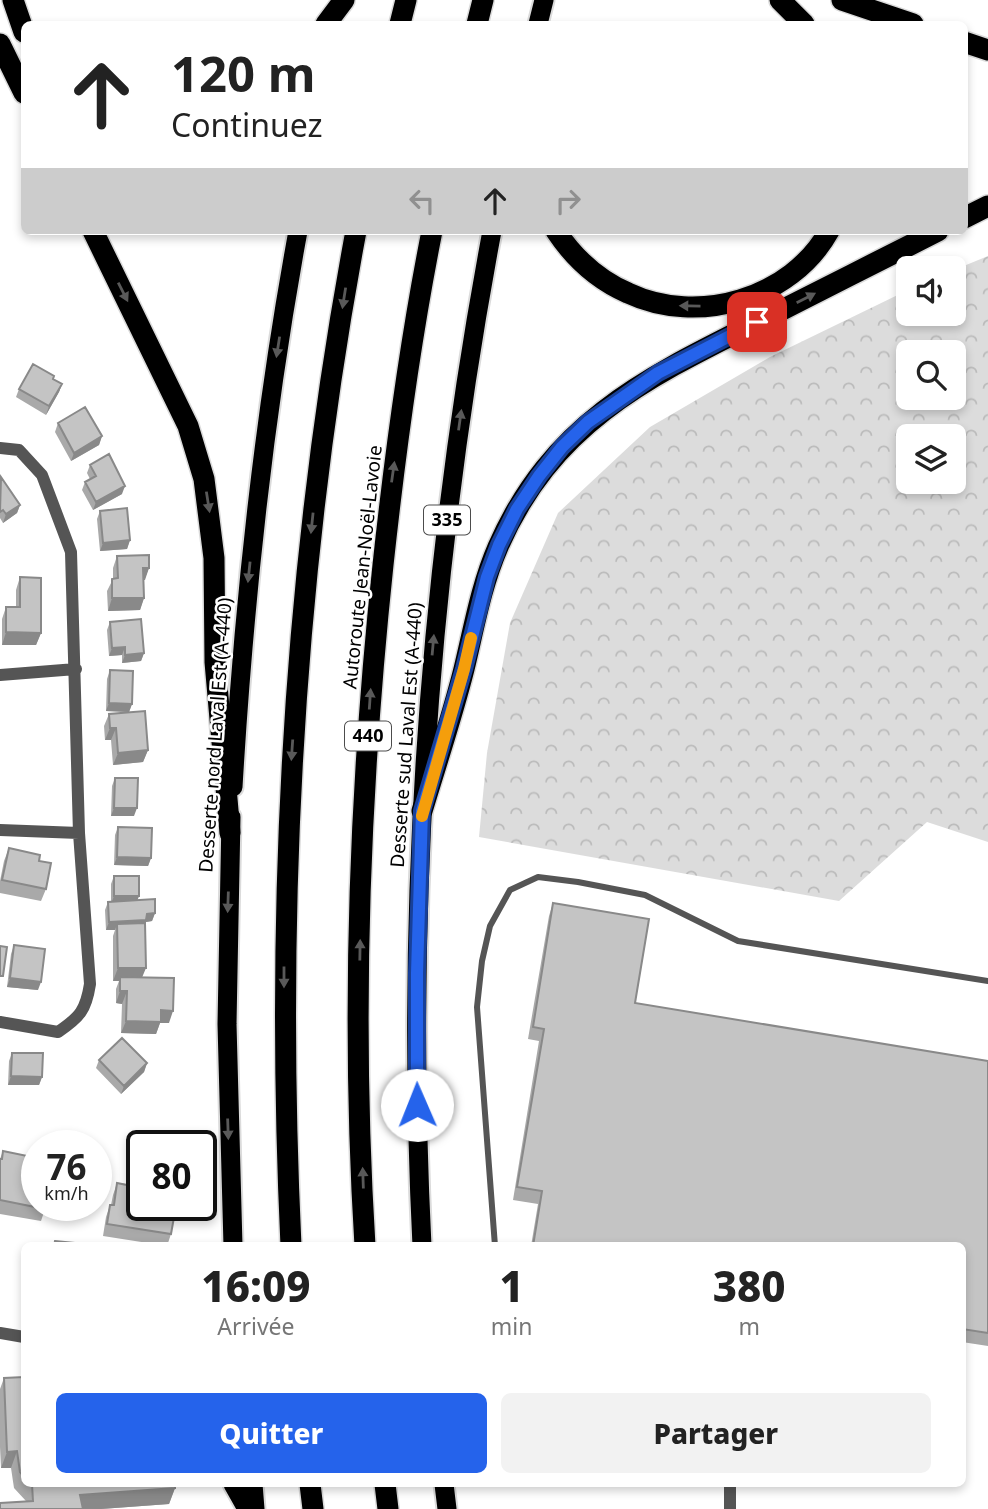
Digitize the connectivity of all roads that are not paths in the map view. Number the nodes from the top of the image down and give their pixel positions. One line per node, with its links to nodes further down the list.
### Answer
1 (13, 0): 15 (highway)
2 (345, 0): 8 (highway); 9 (highway)
3 (406, 0): 10 (highway)
4 (483, 0): 11 (highway)
5 (544, 0): 12 (highway)
6 (780, 0): 13 (highway)
7 (842, 0): 14 (highway)
8 (328, 21)
9 (342, 21)
10 (401, 21)
11 (478, 21)
12 (539, 21)
13 (801, 21)
14 (904, 21)
15 (21, 23)
16 (968, 43): 18 (highway)
17 (0, 44): 19 (highway)
18 (988, 50)
19 (21, 87)
20 (988, 206): 21 (highway)
21 (968, 216)
22 (95, 235): 36 (highway, one-way to 36)
23 (297, 235): 36 (highway, Desserte nord Laval Est (A-440), one-way to 36)
24 (355, 235): 40 (highway, one-way to 40)
25 (431, 235): 41 (highway, Autoroute Jean-Noël-Lavoie / 440, one-way to 25)
26 (491, 235): 33 (highway, Desserte sud Laval Est (A-440) / 335, one-way to 26)
27 (559, 235): 28 (highway, one-way to 27)
28 (826, 235)
29 (930, 235): 33 (highway, one-way to 29)
30 (0, 448): 31 (street)
31 (76, 669): 32 (street); 35 (street)
32 (0, 675)
33 (422, 811): 42 (highway, Desserte sud Laval Est (A-440) / 335)
34 (0, 830): 35 (street)
35 (79, 833): 38 (street)
36 (230, 833): 39 (highway, Desserte nord Laval Est (A-440), one-way to 39)
37 (988, 981): 43 (lane)
38 (0, 1021)
39 (230, 1241)
40 (290, 1242)
41 (365, 1242)
42 (422, 1242)
43 (495, 1242)
44 (0, 1333): 45 (street)
45 (21, 1336)
46 (235, 1487): 52 (highway)
47 (253, 1487): 53 (highway)
48 (310, 1487): 54 (highway)
49 (385, 1487): 55 (highway)
50 (444, 1487): 56 (highway)
51 (730, 1487): 57 (street)
52 (247, 1509)
53 (255, 1509)
54 (313, 1509)
55 (388, 1509)
56 (447, 1509)
57 (730, 1509)

